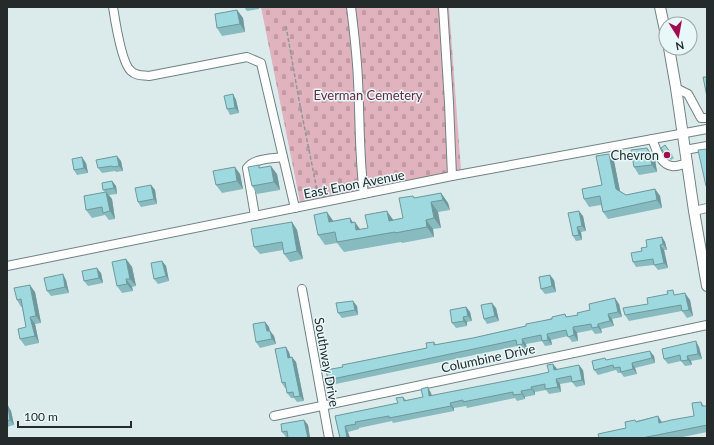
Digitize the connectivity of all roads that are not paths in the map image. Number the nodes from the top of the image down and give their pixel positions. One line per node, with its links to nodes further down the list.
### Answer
1 (112, 7): 12 (street)
2 (351, 7): 15 (street)
3 (443, 7): 14 (street)
4 (670, 56): 5 (main road)
5 (676, 88): 6 (street); 8 (main road)
6 (707, 118)
7 (707, 129): 8 (street, East Enon Avenue)
8 (683, 133): 9 (street, East Enon Avenue); 11 (main road)
9 (652, 139): 13 (street); 14 (street, East Enon Avenue)
10 (707, 146): 11 (street)
11 (686, 150): 13 (main road)
12 (283, 157): 16 (street); 19 (street)
13 (688, 163): 18 (main road)
14 (452, 176): 15 (street, East Enon Avenue)
15 (364, 194): 16 (street, East Enon Avenue)
16 (295, 208): 19 (street, East Enon Avenue)
17 (707, 208): 18 (street)
18 (694, 211): 21 (main road)
19 (255, 216): 20 (street, East Enon Avenue)
20 (7, 266)
21 (707, 286)
22 (302, 289): 24 (street, Southway Drive)
23 (707, 325): 24 (street, Columbine Drive)
24 (323, 405): 25 (street, Columbine Drive); 26 (street, Southway Drive)
25 (274, 416)
26 (329, 438)

